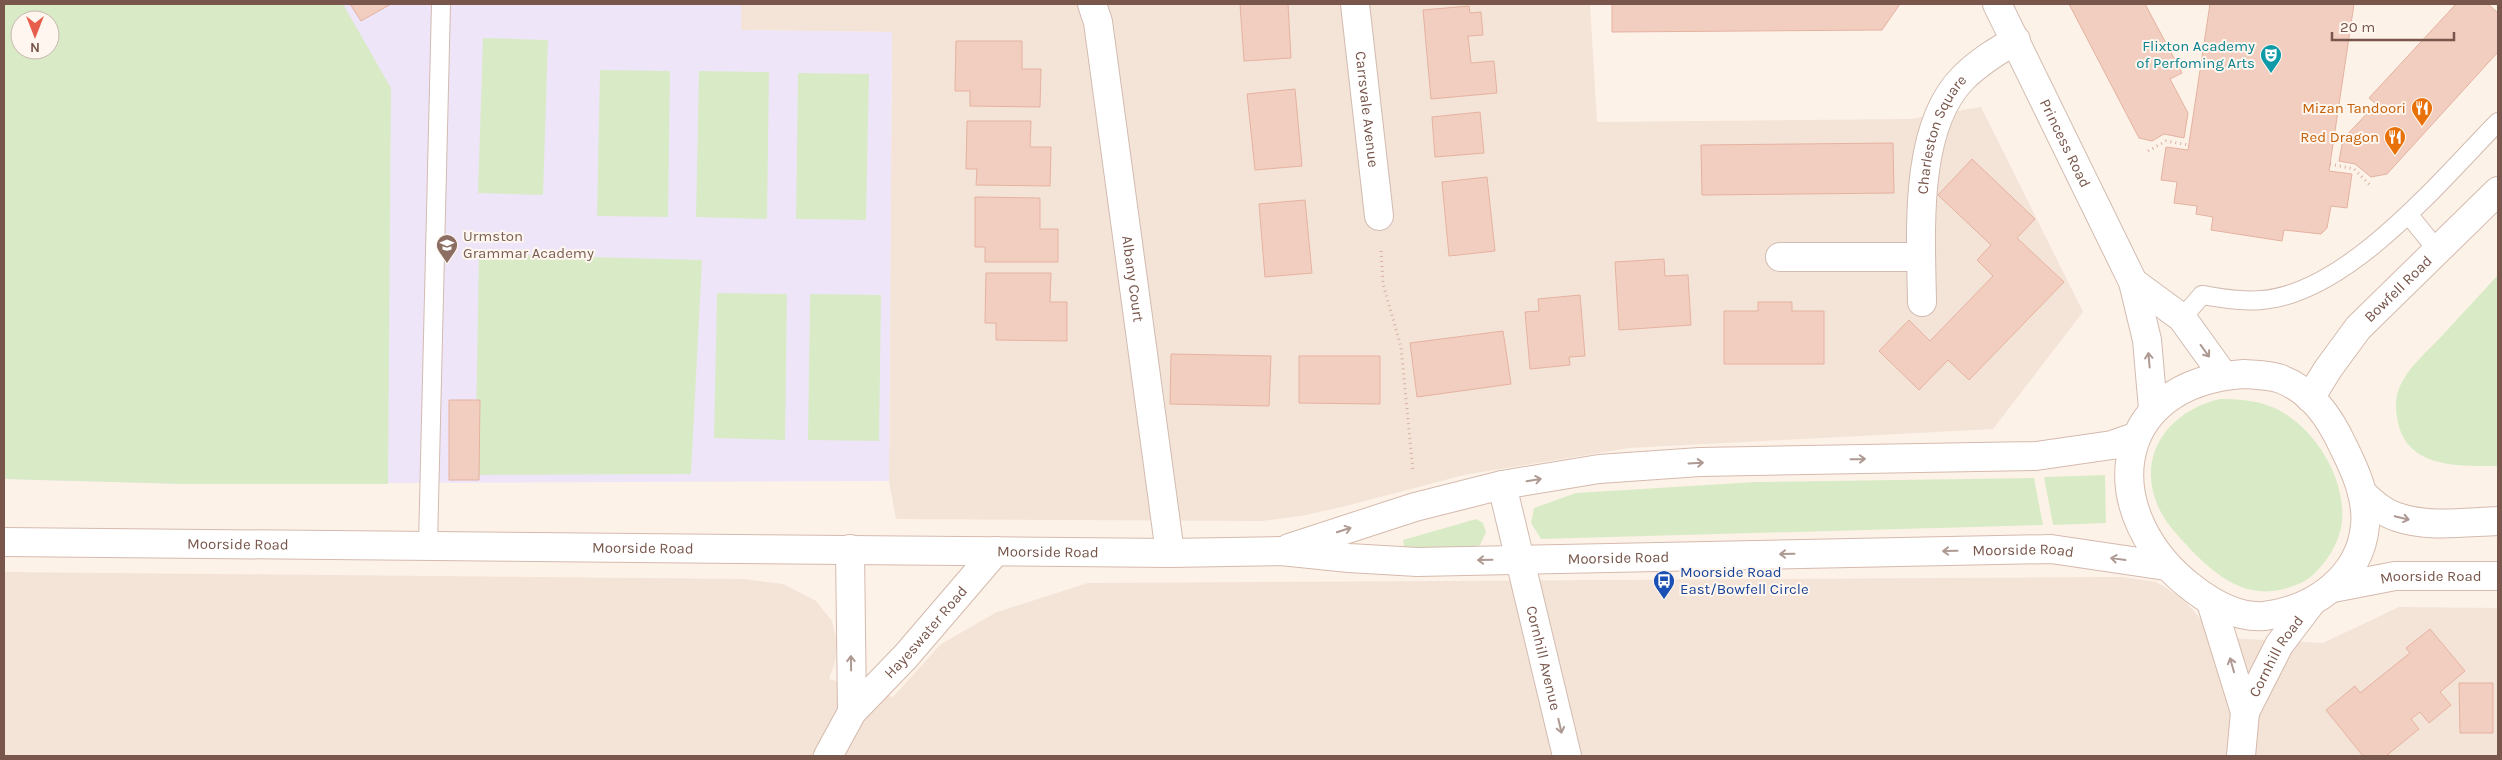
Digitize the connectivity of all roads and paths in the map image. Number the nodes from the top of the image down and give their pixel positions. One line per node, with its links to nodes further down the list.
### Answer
1 (441, 4): 29 (lane)
2 (1092, 4): 33 (main road, Albany Court)
3 (1355, 4): 13 (main road, Carrsvale Avenue)
4 (1997, 4): 5 (main road, Princess Road)
5 (2016, 40): 16 (main road, Charleston Square); 17 (main road, Princess Road)
6 (2498, 122): 12 (lane)
7 (2189, 145): 8 (path)
8 (2148, 152)
9 (2330, 164): 10 (path)
10 (2372, 187)
11 (2498, 190): 14 (main road, Bowfell Road)
12 (2408, 214): 14 (lane); 19 (lane)
13 (1379, 216): 26 (path)
14 (2438, 252): 21 (main road, Bowfell Road)
15 (1780, 257): 16 (main road)
16 (1921, 257): 18 (main road, Charleston Square)
17 (2133, 282): 19 (main road, Princess Road); 22 (main road, Princess Road, one-way to 17)
18 (1922, 302)
19 (2182, 318): 20 (main road, Princess Road, one-way to 20)
20 (2223, 375): 21 (main road); 22 (main road)
21 (2310, 398): 25 (main road)
22 (2153, 409): 23 (main road)
23 (2135, 437): 24 (main road, Moorside Road, one-way to 23); 35 (main road)
24 (1502, 485): 26 (main road, Moorside Road); 34 (main road, Cornhill Avenue)
25 (2362, 492): 27 (main road, one-way to 27); 37 (main road)
26 (1415, 507): 32 (main road, Moorside Road, one-way to 26)
27 (2498, 521)
28 (4, 542): 29 (main road, Moorside Road)
29 (428, 545): 30 (main road, Moorside Road)
30 (850, 549): 31 (main road, Moorside Road); 40 (main road, Hayeswater Road, one-way to 30)
31 (996, 551): 33 (main road, Moorside Road); 40 (main road, Hayeswater Road)
32 (1281, 551): 33 (main road, Moorside Road); 34 (main road, Moorside Road, one-way to 32)
33 (1170, 553)
34 (1521, 560): 35 (main road, Moorside Road, one-way to 34); 43 (main road, Cornhill Avenue, one-way to 43)
35 (2166, 566): 38 (main road)
36 (2498, 576): 37 (main road, Moorside Road)
37 (2333, 588): 39 (main road)
38 (2211, 602): 39 (main road); 41 (main road, Cornhill Road, one-way to 38)
39 (2311, 604): 41 (main road, Cornhill Road)
40 (852, 712): 42 (main road, Hayeswater Road)
41 (2245, 712): 44 (main road, Cornhill Road)
42 (828, 756)
43 (1567, 756)
44 (2241, 756)

